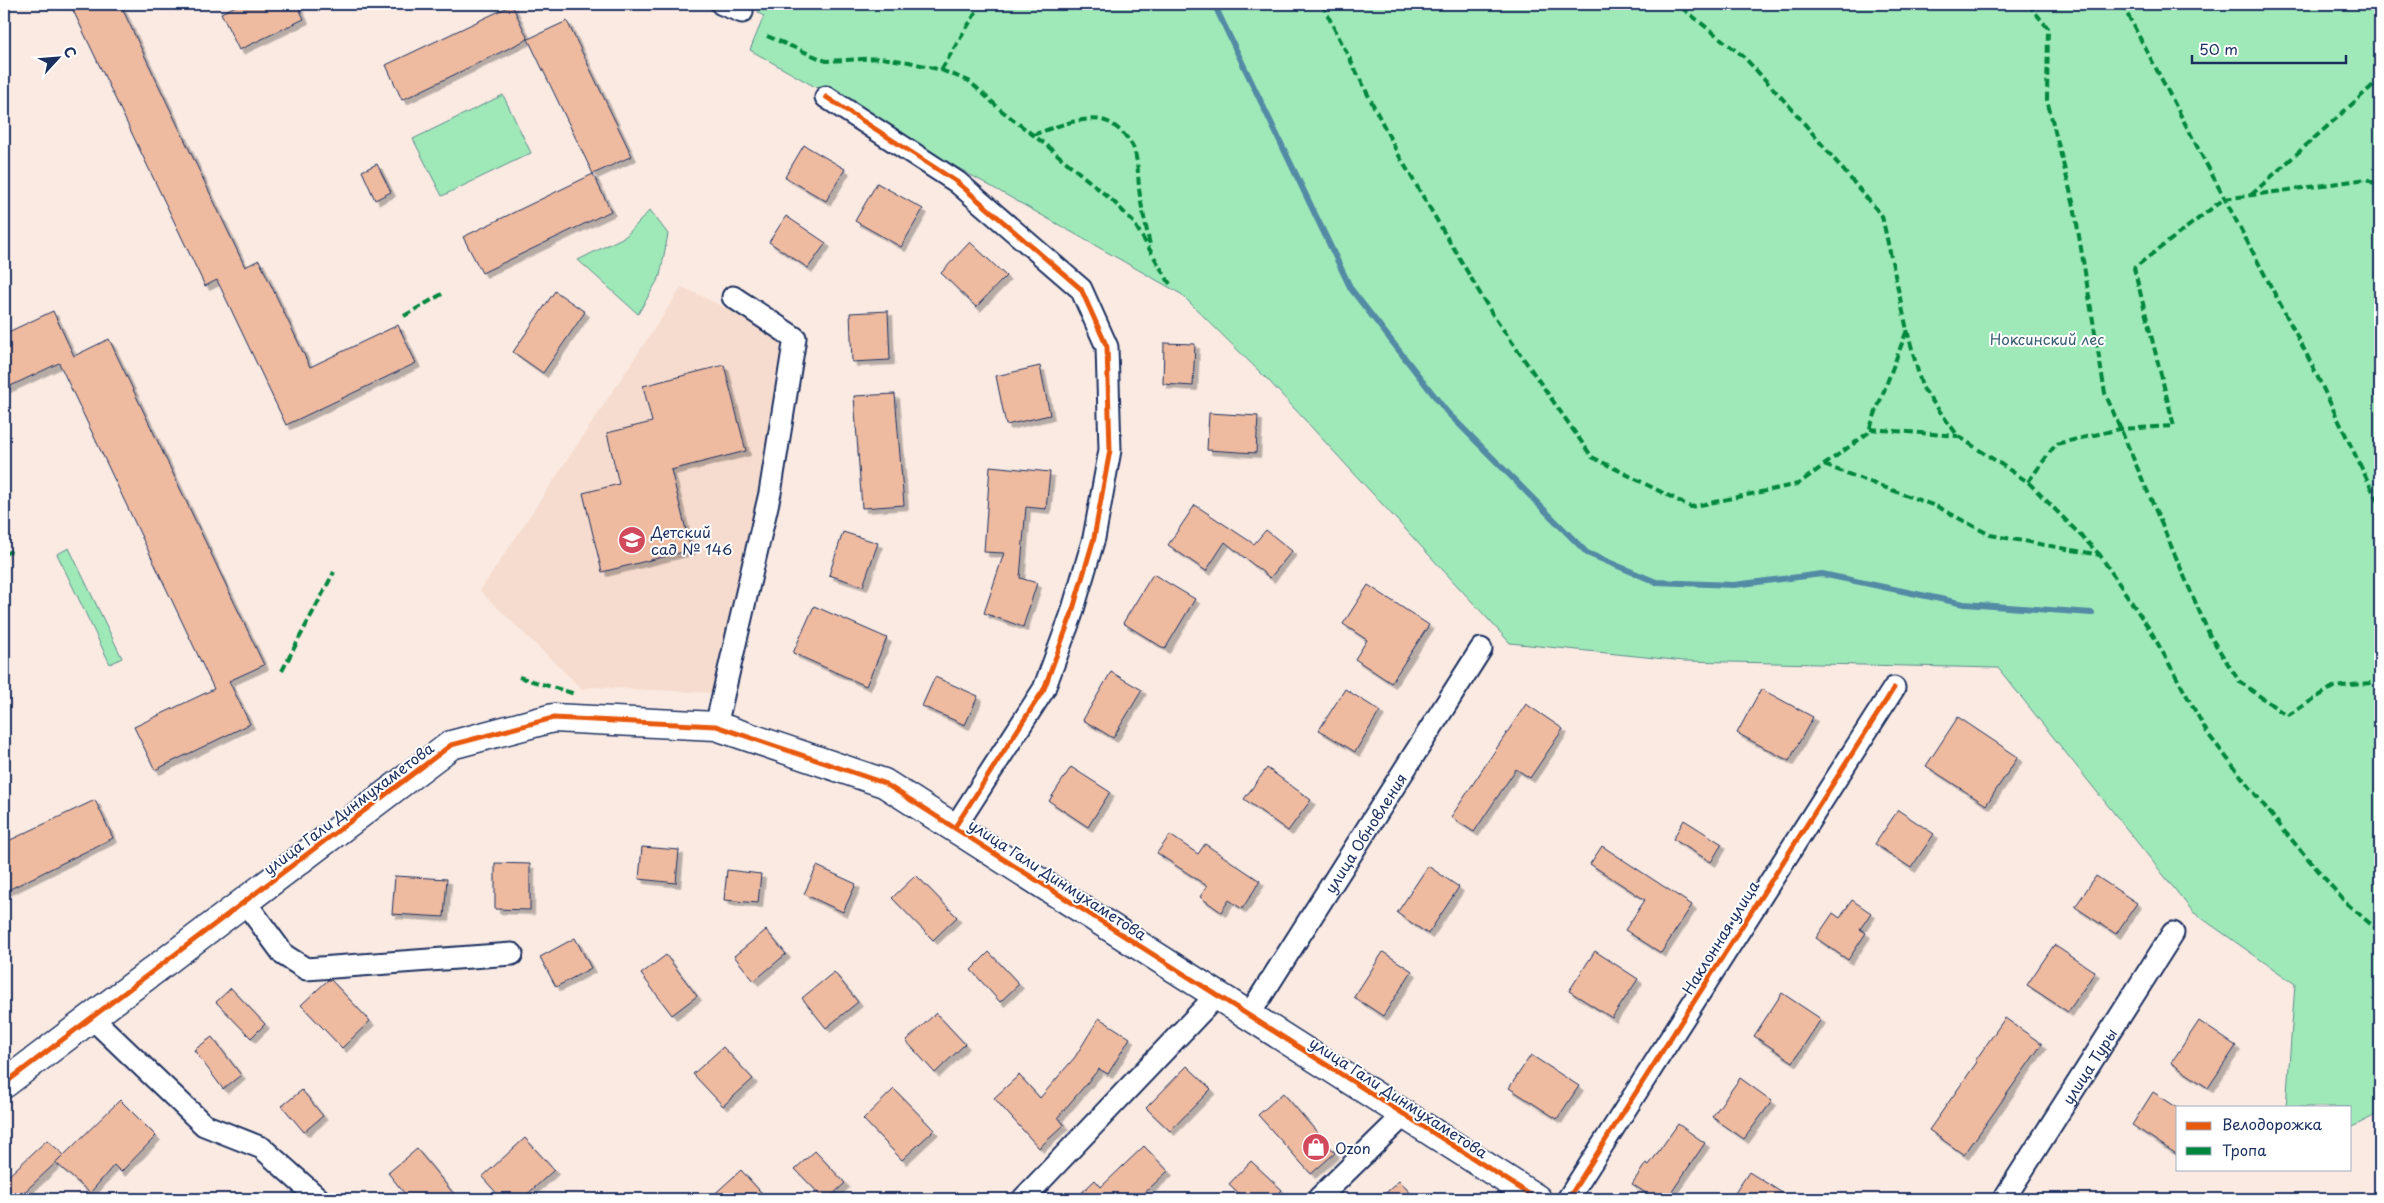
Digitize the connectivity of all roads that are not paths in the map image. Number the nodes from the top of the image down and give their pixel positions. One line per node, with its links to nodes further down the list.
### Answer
1 (826, 97): 6 (street)
2 (733, 297): 5 (street)
3 (1481, 648): 11 (street, улица Обновления)
4 (1894, 688): 19 (street, Наклонная улица)
5 (716, 726): 6 (street, улица Гали Динмухаметова); 7 (street, улица Гали Динмухаметова)
6 (955, 827): 10 (street, улица Гали Динмухаметова)
7 (245, 902): 9 (street); 12 (street, улица Гали Динмухаметова)
8 (2173, 933): 20 (street, улица Туры)
9 (512, 954)
10 (1217, 995): 11 (street, улица Гали Динмухаметова); 16 (street)
11 (1249, 1015): 14 (street, улица Гали Динмухаметова)
12 (92, 1018): 13 (street, улица Гали Динмухаметова); 15 (street)
13 (4, 1084)
14 (1404, 1114): 17 (street); 18 (street, улица Гали Динмухаметова)
15 (319, 1199)
16 (1023, 1199)
17 (1318, 1199)
18 (1537, 1199)
19 (1568, 1199)
20 (2004, 1199)

